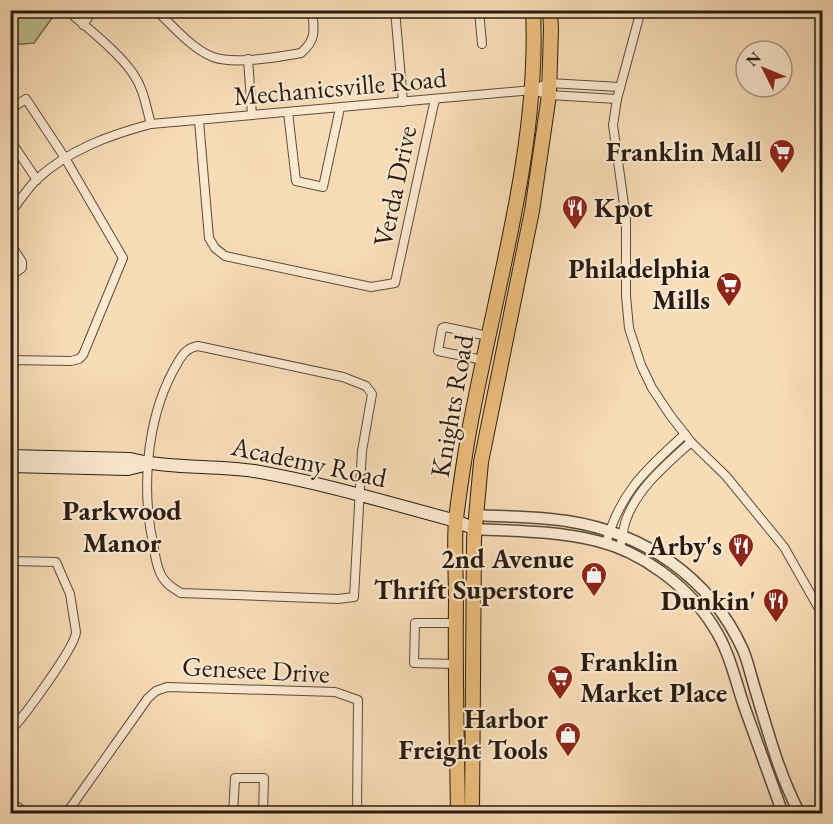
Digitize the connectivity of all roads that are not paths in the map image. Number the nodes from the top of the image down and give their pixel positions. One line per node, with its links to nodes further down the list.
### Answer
1 (67, 10): 10 (street)
2 (93, 10): 10 (street)
3 (156, 10): 12 (street)
4 (312, 10): 12 (street)
5 (395, 10): 18 (street)
6 (479, 10): 11 (street)
7 (533, 10): 15 (main road, Knights Road)
8 (550, 10): 14 (main road, Knights Road)
9 (641, 10): 13 (street)
10 (83, 25): 24 (street)
11 (482, 44)
12 (248, 59): 22 (street)
13 (620, 87): 14 (street); 17 (street)
14 (549, 89): 15 (street, Mechanicsville Road); 17 (street); 32 (main road, Knights Road)
15 (533, 90): 16 (street, Mechanicsville Road); 31 (main road, Knights Road)
16 (435, 99): 18 (street, Mechanicsville Road); 23 (street, Verda Drive)
17 (617, 99): 35 (street)
18 (404, 102): 19 (street, Mechanicsville Road)
19 (340, 108): 21 (street, Mechanicsville Road); 21 (street)
20 (10, 110): 26 (street)
21 (288, 112): 22 (street, Mechanicsville Road)
22 (252, 115): 23 (street, Mechanicsville Road)
23 (199, 121): 24 (street, Mechanicsville Road)
24 (150, 124): 26 (street, Mechanicsville Road)
25 (10, 140): 27 (street)
26 (65, 158): 27 (street, Mechanicsville Road); 33 (street)
27 (37, 180): 28 (street, Mechanicsville Road)
28 (10, 213)
29 (10, 243): 30 (street)
30 (10, 273)
31 (488, 336): 32 (main road); 34 (main road, Knights Road); 34 (street)
32 (506, 340): 42 (main road, Knights Road)
33 (10, 360)
34 (483, 360): 41 (main road, Knights Road)
35 (685, 434): 36 (street); 43 (street)
36 (691, 442): 44 (street); 48 (street)
37 (10, 456): 38 (main road, Academy Road)
38 (149, 464): 39 (main road, Academy Road); 40 (main road, Academy Road); 40 (street); 40 (street)
39 (10, 466)
40 (360, 495): 41 (main road, Academy Road)
41 (456, 520): 42 (main road, Academy Road); 49 (main road, Knights Road)
42 (475, 522): 43 (street); 45 (street); 59 (main road, Knights Road)
43 (610, 531): 44 (street); 45 (street)
44 (623, 535): 46 (street); 61 (street)
45 (606, 544): 46 (street)
46 (621, 548): 60 (street)
47 (10, 561): 51 (street)
48 (822, 614)
49 (455, 623): 50 (main road, Knights Road); 50 (street)
50 (455, 664): 58 (main road, Knights Road)
51 (10, 731)
52 (10, 802): 53 (street)
53 (28, 813)
54 (66, 813): 57 (street, Genesee Drive)
55 (233, 813): 56 (street)
56 (263, 813)
57 (357, 813)
58 (458, 813)
59 (472, 813)
60 (783, 813)
61 (800, 813)

